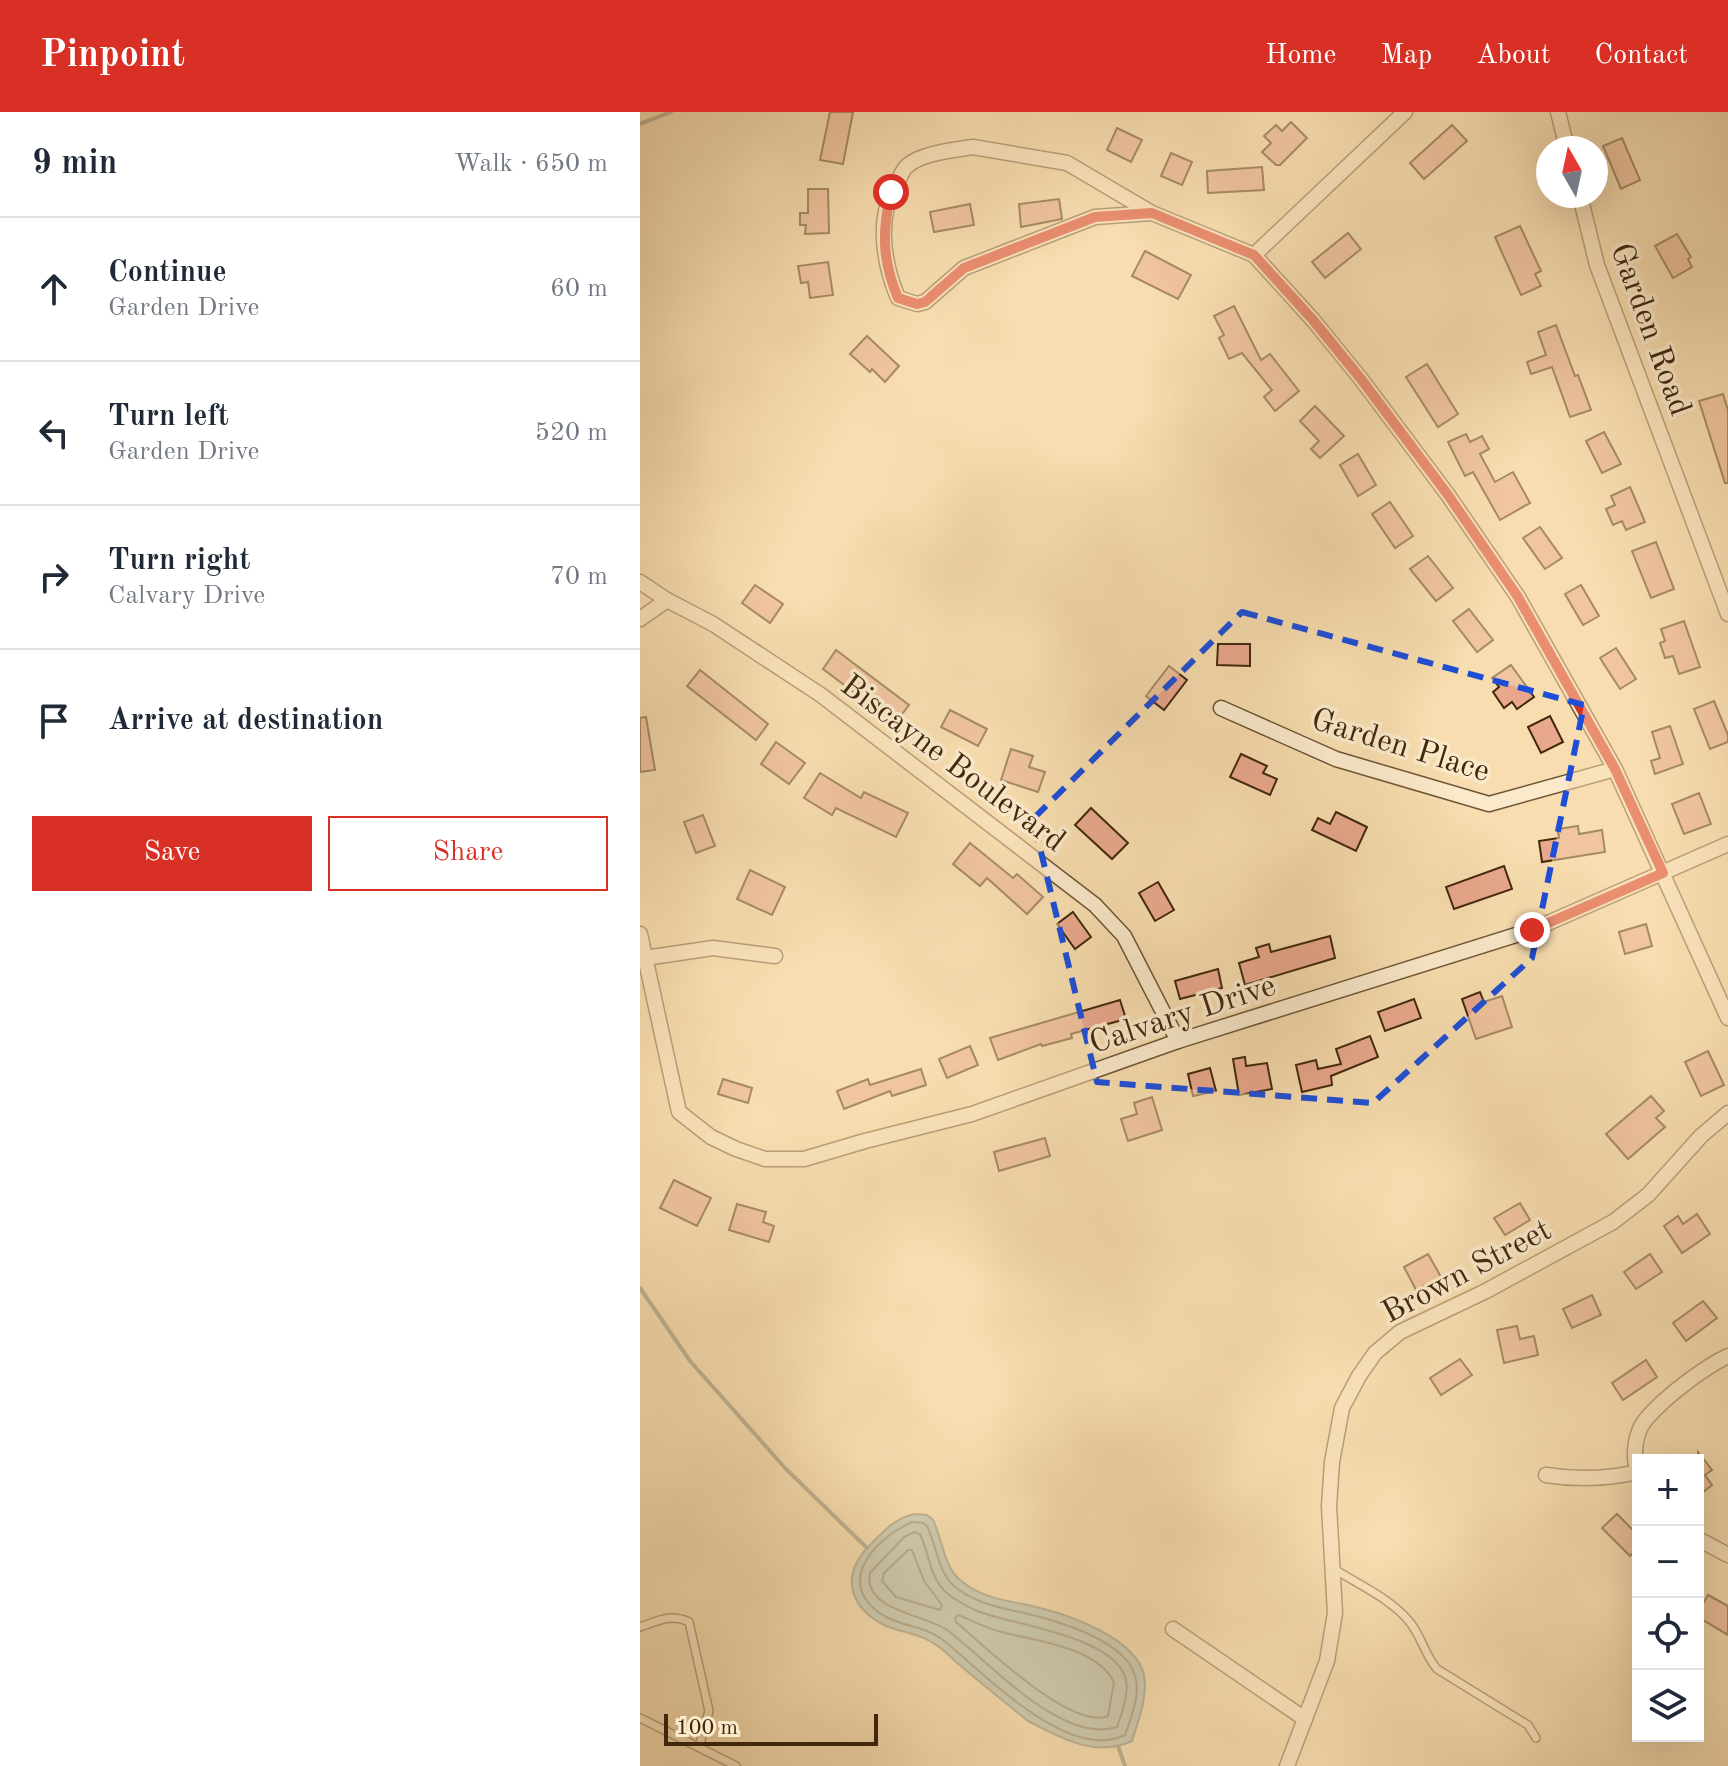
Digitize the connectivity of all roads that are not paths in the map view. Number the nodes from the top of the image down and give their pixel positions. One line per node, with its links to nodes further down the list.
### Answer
1 (1405, 112): 6 (street)
2 (1558, 112): 3 (street)
3 (1564, 136)
4 (1583, 208): 9 (street, Garden Road)
5 (1152, 213): 5 (street); 6 (street)
6 (1254, 255): 12 (street)
7 (640, 582): 8 (street, Biscayne Boulevard)
8 (667, 600): 10 (street); 19 (street, Biscayne Boulevard)
9 (1728, 614)
10 (640, 619)
11 (1221, 708): 12 (street, Garden Place)
12 (1615, 769): 14 (street)
13 (1728, 844): 14 (street)
14 (1663, 873): 18 (street); 19 (street, Calvary Drive)
15 (640, 934): 17 (street, Calvary Drive)
16 (775, 956): 17 (street)
17 (645, 958): 19 (street, Calvary Drive)
18 (1728, 1018)
19 (1178, 1041)
20 (1728, 1113): 27 (street, Brown Street)
21 (1728, 1356): 22 (street)
22 (1636, 1454)
23 (1632, 1473): 24 (street)
24 (1546, 1475)
25 (1704, 1542): 26 (street)
26 (1728, 1555)
27 (1334, 1569): 31 (street, Brown Street); 32 (lane)
28 (640, 1627): 33 (lane)
29 (1173, 1629): 31 (street)
30 (640, 1718): 33 (lane)
31 (1305, 1719): 35 (street, Brown Street)
32 (1536, 1738)
33 (699, 1747): 34 (lane)
34 (736, 1766)
35 (1287, 1766)

